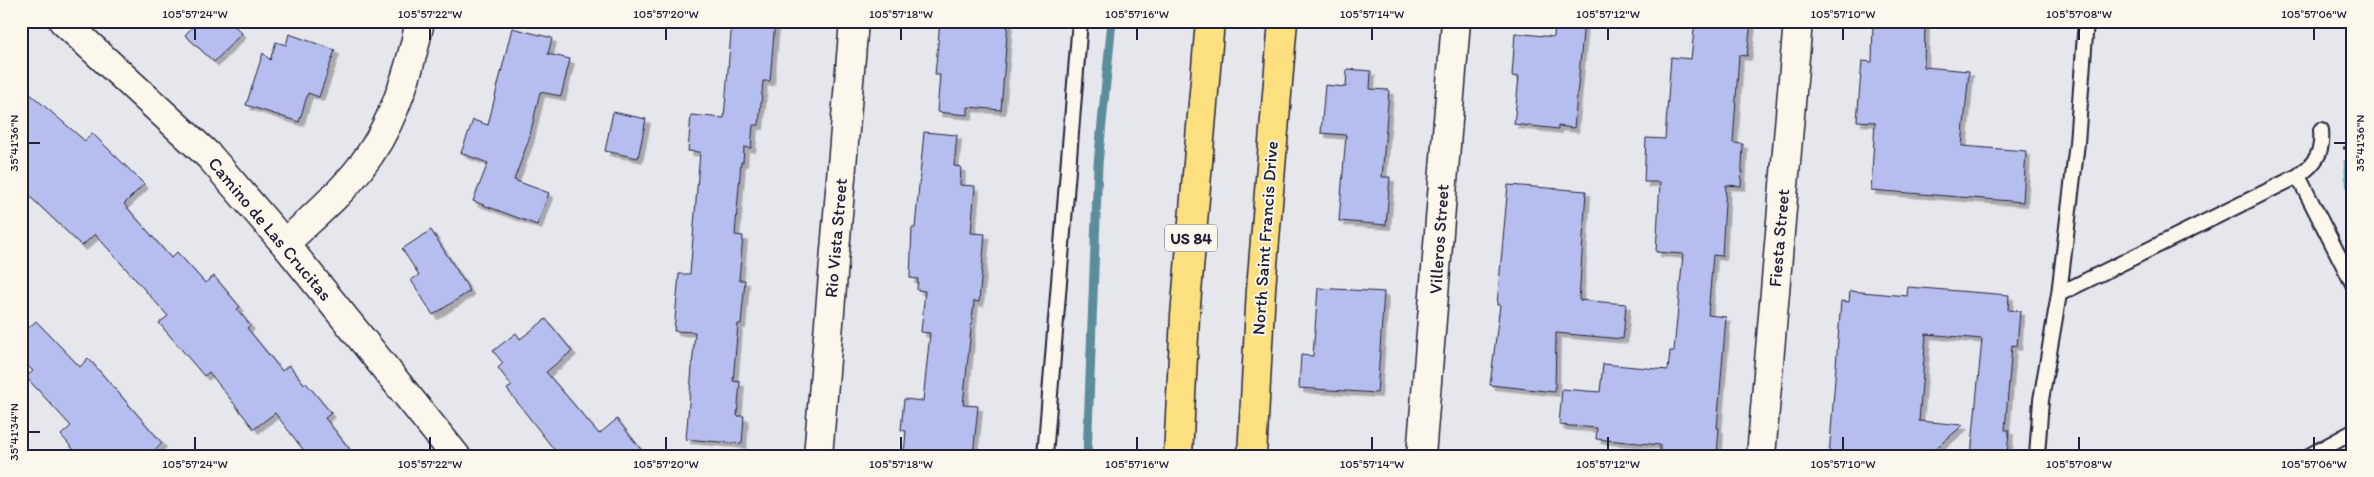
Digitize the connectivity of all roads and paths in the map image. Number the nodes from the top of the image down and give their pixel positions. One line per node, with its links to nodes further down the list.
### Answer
1 (63, 21): 14 (street, Camino de Las Crucitas)
2 (420, 21): 14 (street)
3 (854, 21): 19 (street, Rio Vista Street)
4 (1080, 21): 20 (lane)
5 (1210, 21): 21 (highway, US 84)
6 (1283, 21): 22 (highway, North Saint Francis Drive)
7 (1456, 21): 23 (street, Villeros Street)
8 (1798, 21): 24 (street, Fiesta Street)
9 (2086, 21): 16 (lane)
10 (2321, 130): 13 (lane)
11 (2343, 148): 12 (path)
12 (2353, 148)
13 (2298, 176): 15 (lane); 16 (lane)
14 (285, 244): 18 (street, Camino de Las Crucitas)
15 (2353, 284)
16 (2059, 294): 25 (lane)
17 (2353, 432): 26 (lane)
18 (456, 456)
19 (818, 456)
20 (1045, 456)
21 (1178, 456)
22 (1252, 456)
23 (1421, 456)
24 (1761, 456)
25 (2037, 456)
26 (2310, 456)

